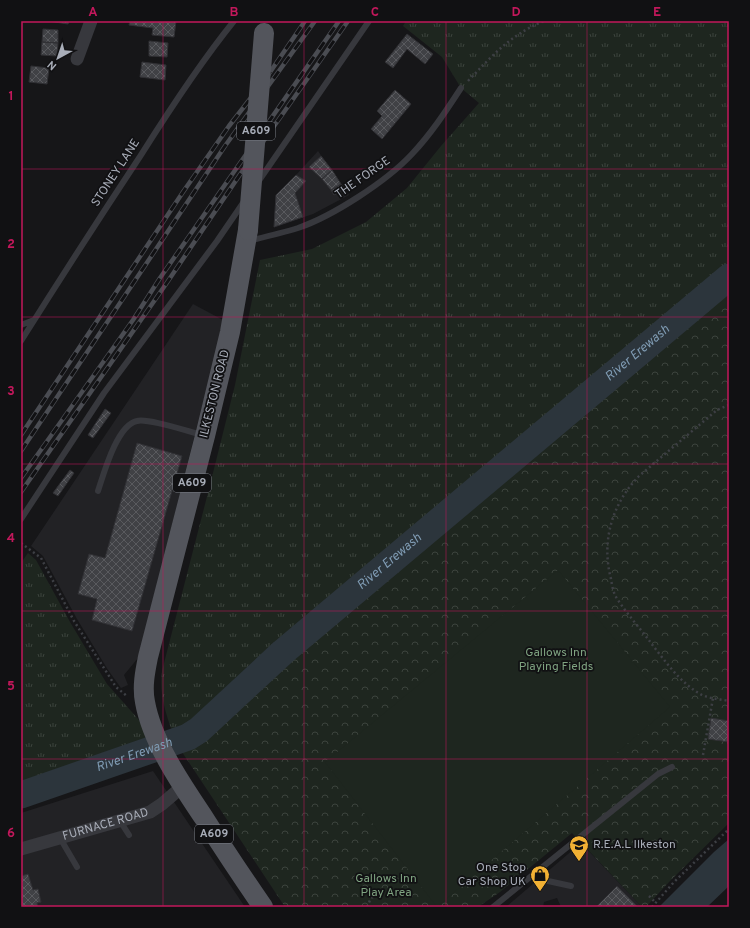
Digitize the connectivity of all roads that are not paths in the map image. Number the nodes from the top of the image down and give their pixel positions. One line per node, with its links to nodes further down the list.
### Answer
1 (91, 21): 5 (street)
2 (234, 21): 8 (lane, STONEY LANE)
3 (369, 21): 13 (lane)
4 (264, 27): 7 (main road, ILKESTON ROAD / A609, bridge)
5 (77, 59)
6 (461, 88): 7 (lane, THE FORGE)
7 (247, 236): 11 (main road, ILKESTON ROAD / A609)
8 (34, 320): 9 (lane); 10 (lane, STONEY LANE)
9 (21, 325)
10 (21, 341)
11 (205, 436): 12 (lane); 15 (main road, ILKESTON ROAD / A609)
12 (98, 491)
13 (21, 519)
14 (672, 767): 21 (lane)
15 (183, 786): 16 (street, FURNACE ROAD); 23 (main road, A609)
16 (120, 820): 17 (lane); 18 (street, FURNACE ROAD)
17 (129, 835)
18 (60, 838): 19 (street, FURNACE ROAD); 20 (lane)
19 (21, 849)
20 (77, 867)
21 (536, 872): 22 (lane); 24 (lane)
22 (571, 886)
23 (263, 907)
24 (493, 907)

